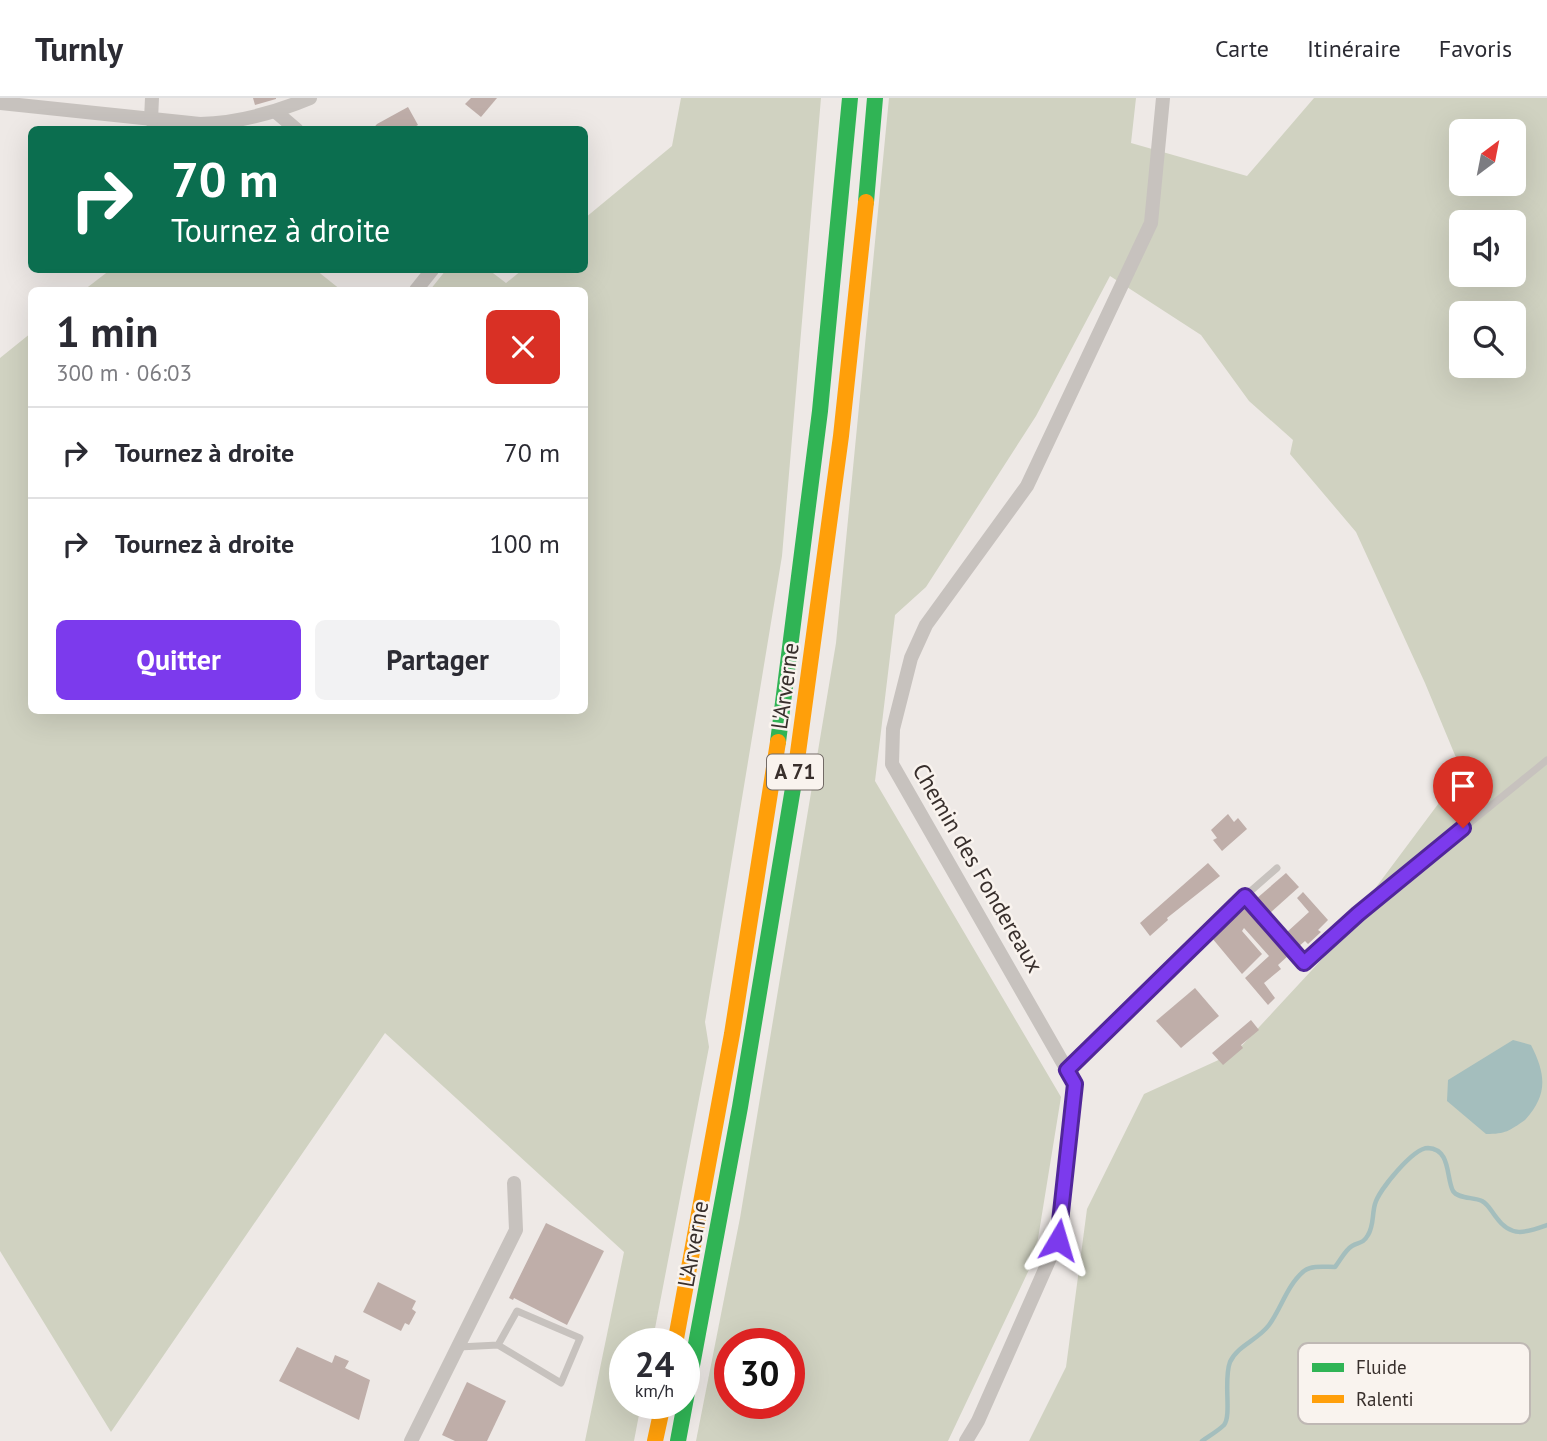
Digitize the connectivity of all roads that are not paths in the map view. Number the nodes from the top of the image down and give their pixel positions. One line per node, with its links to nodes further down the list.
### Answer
1 (152, 98): 8 (street)
2 (310, 98): 7 (street)
3 (850, 98): 17 (highway, L'Arverne / A 71)
4 (875, 98): 23 (highway, L'Arverne / A 71)
5 (1163, 98): 15 (street, Chemin des Fondereaux)
6 (0, 103): 8 (street)
7 (276, 112): 8 (street); 9 (street)
8 (151, 120)
9 (292, 126)
10 (430, 273): 11 (street)
11 (418, 287)
12 (1547, 760): 14 (lane)
13 (1277, 868): 14 (lane)
14 (1245, 896): 15 (lane)
15 (1067, 1070): 24 (street, Chemin des Fondereaux)
16 (514, 1183): 19 (street)
17 (677, 1328)
18 (498, 1345): 18 (lane); 19 (lane)
19 (458, 1347): 21 (street)
20 (660, 1419): 22 (highway)
21 (411, 1441)
22 (655, 1441)
23 (678, 1441)
24 (966, 1441)

